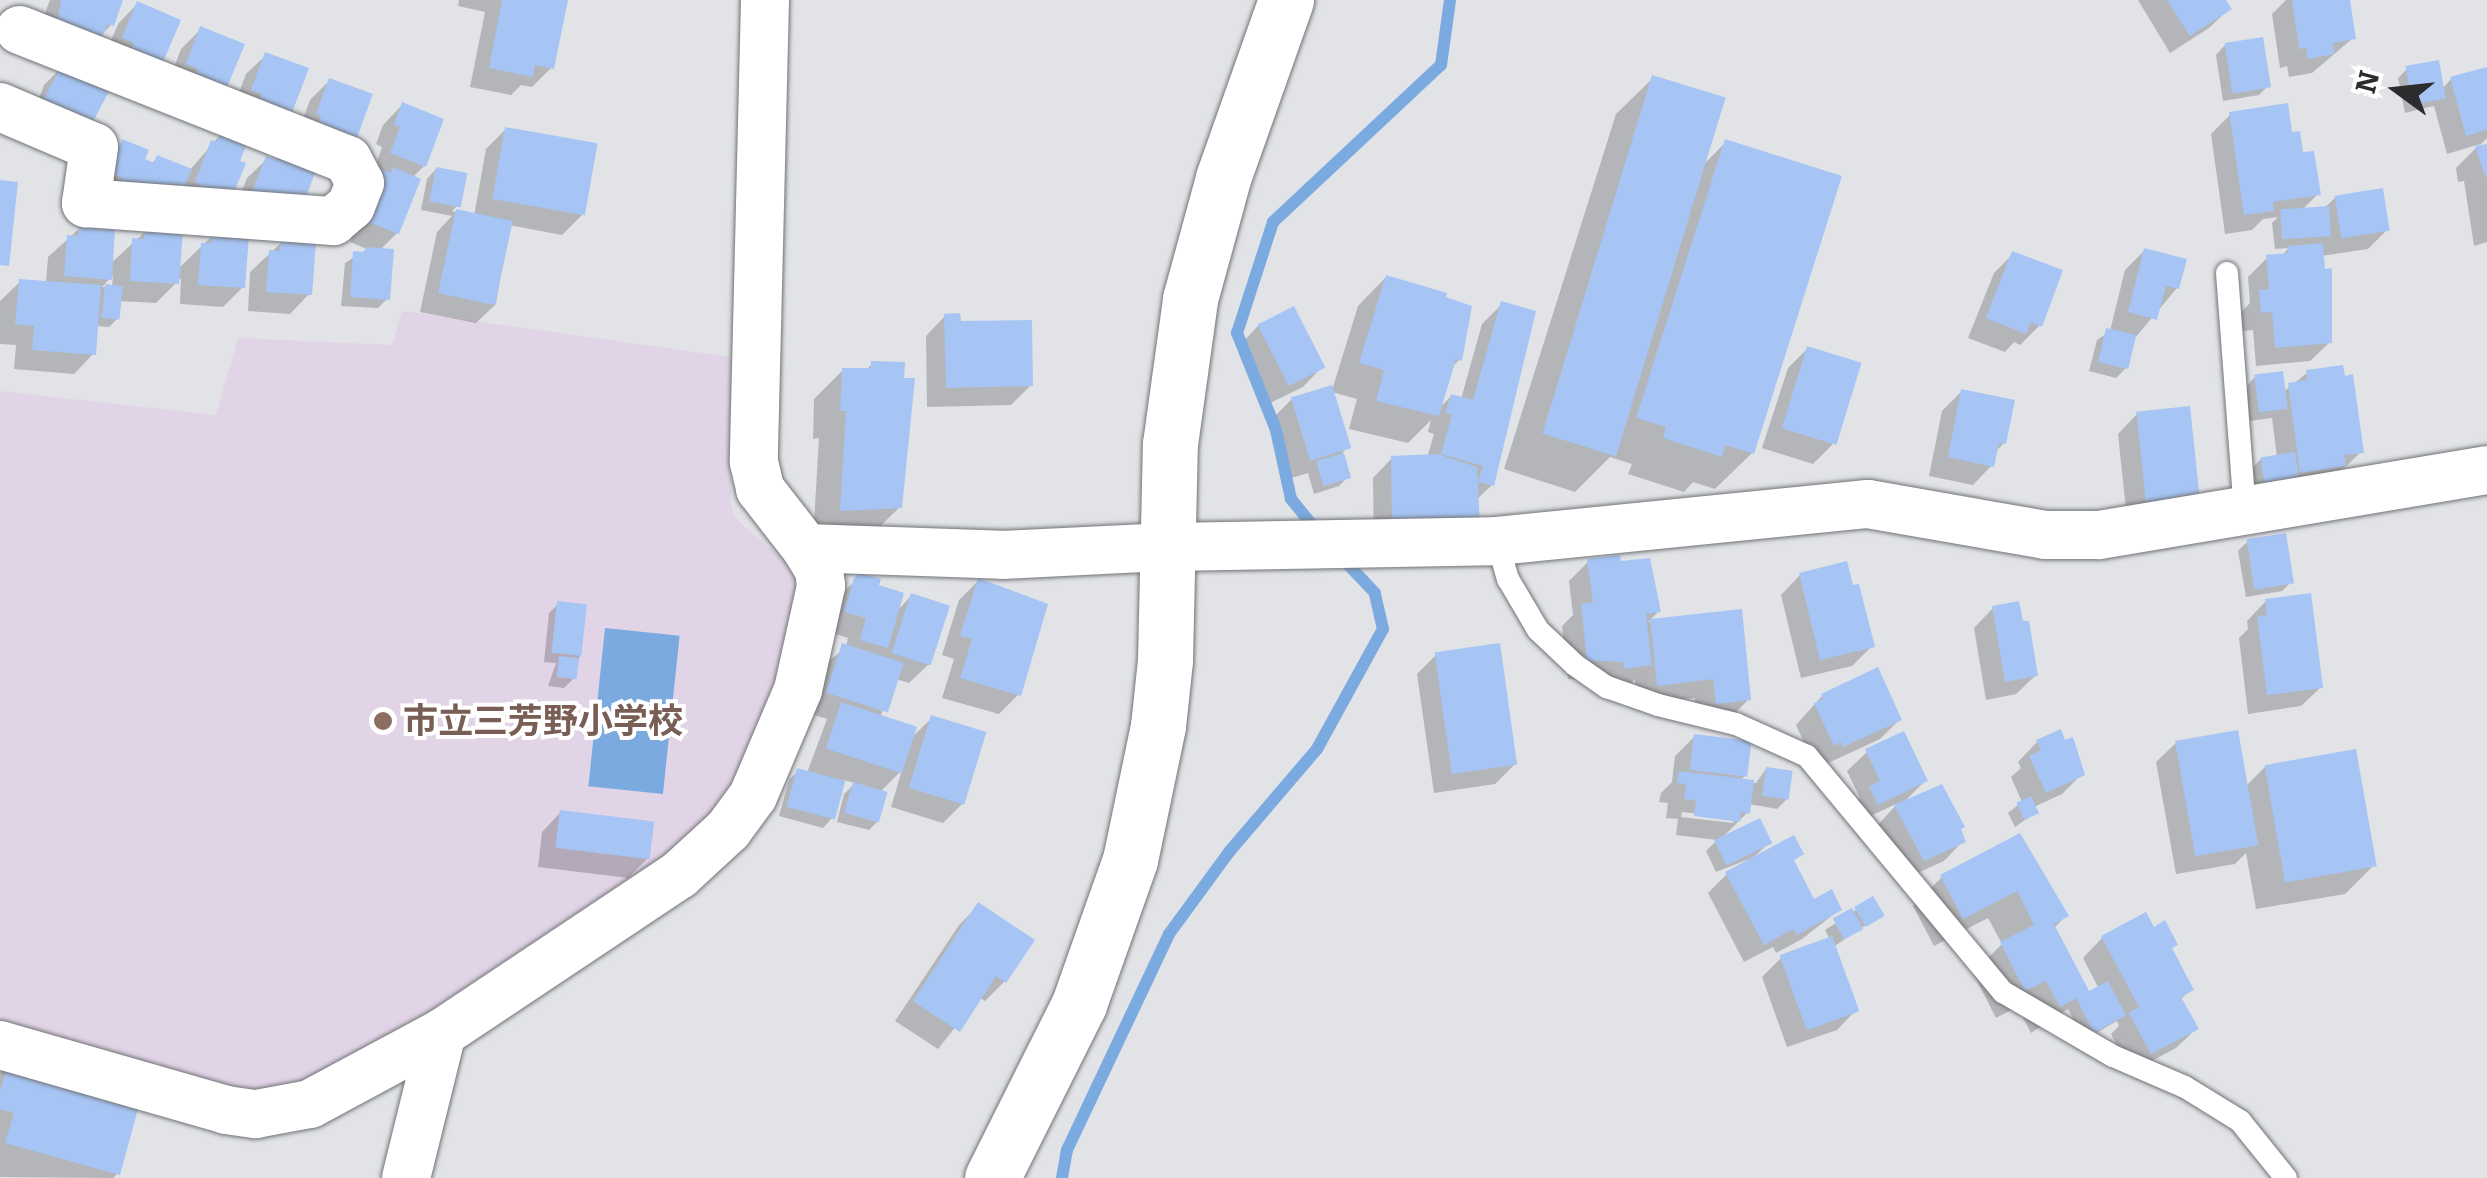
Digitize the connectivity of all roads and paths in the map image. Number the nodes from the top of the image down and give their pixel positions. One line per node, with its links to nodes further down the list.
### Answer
1 (765, 0): 10 (street)
2 (1286, 0): 9 (street)
3 (16, 32): 4 (street)
4 (0, 107)
5 (2227, 273): 7 (lane)
6 (2487, 470): 7 (street)
7 (2245, 510): 8 (street)
8 (1497, 541): 9 (street); 15 (lane)
9 (1168, 547): 10 (street); 14 (street)
10 (806, 548): 11 (street)
11 (442, 1033): 12 (street); 13 (street)
12 (0, 1045)
13 (406, 1178)
14 (992, 1178)
15 (2286, 1178)

